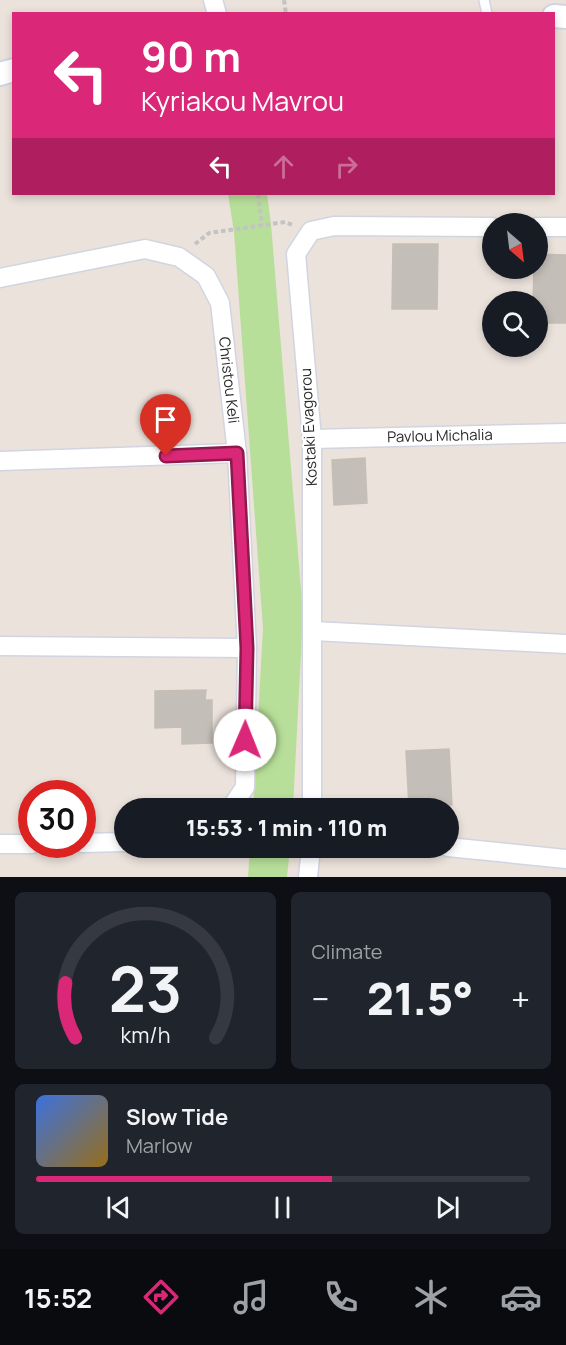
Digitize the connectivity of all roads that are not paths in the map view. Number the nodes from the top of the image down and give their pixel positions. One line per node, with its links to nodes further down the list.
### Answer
1 (482, 227): 6 (street, Kostaki Evagorou)
2 (548, 227): 3 (street)
3 (566, 227)
4 (0, 279): 7 (street, Christou Keli)
5 (566, 433): 6 (street, Pavlou Michalia)
6 (312, 439): 9 (street, Kostaki Evagorou)
7 (237, 453): 8 (street); 12 (street, Christou Keli)
8 (0, 461)
9 (313, 631): 10 (street); 14 (street, Kostaki Evagorou)
10 (566, 644)
11 (0, 646): 12 (street)
12 (247, 648): 13 (street, Christou Keli)
13 (238, 798)
14 (312, 798)
15 (114, 842): 16 (street)
16 (96, 843)
17 (0, 844): 18 (street)
18 (18, 844)
19 (459, 848): 21 (street)
20 (310, 858): 22 (street)
21 (566, 859)
22 (308, 877)

